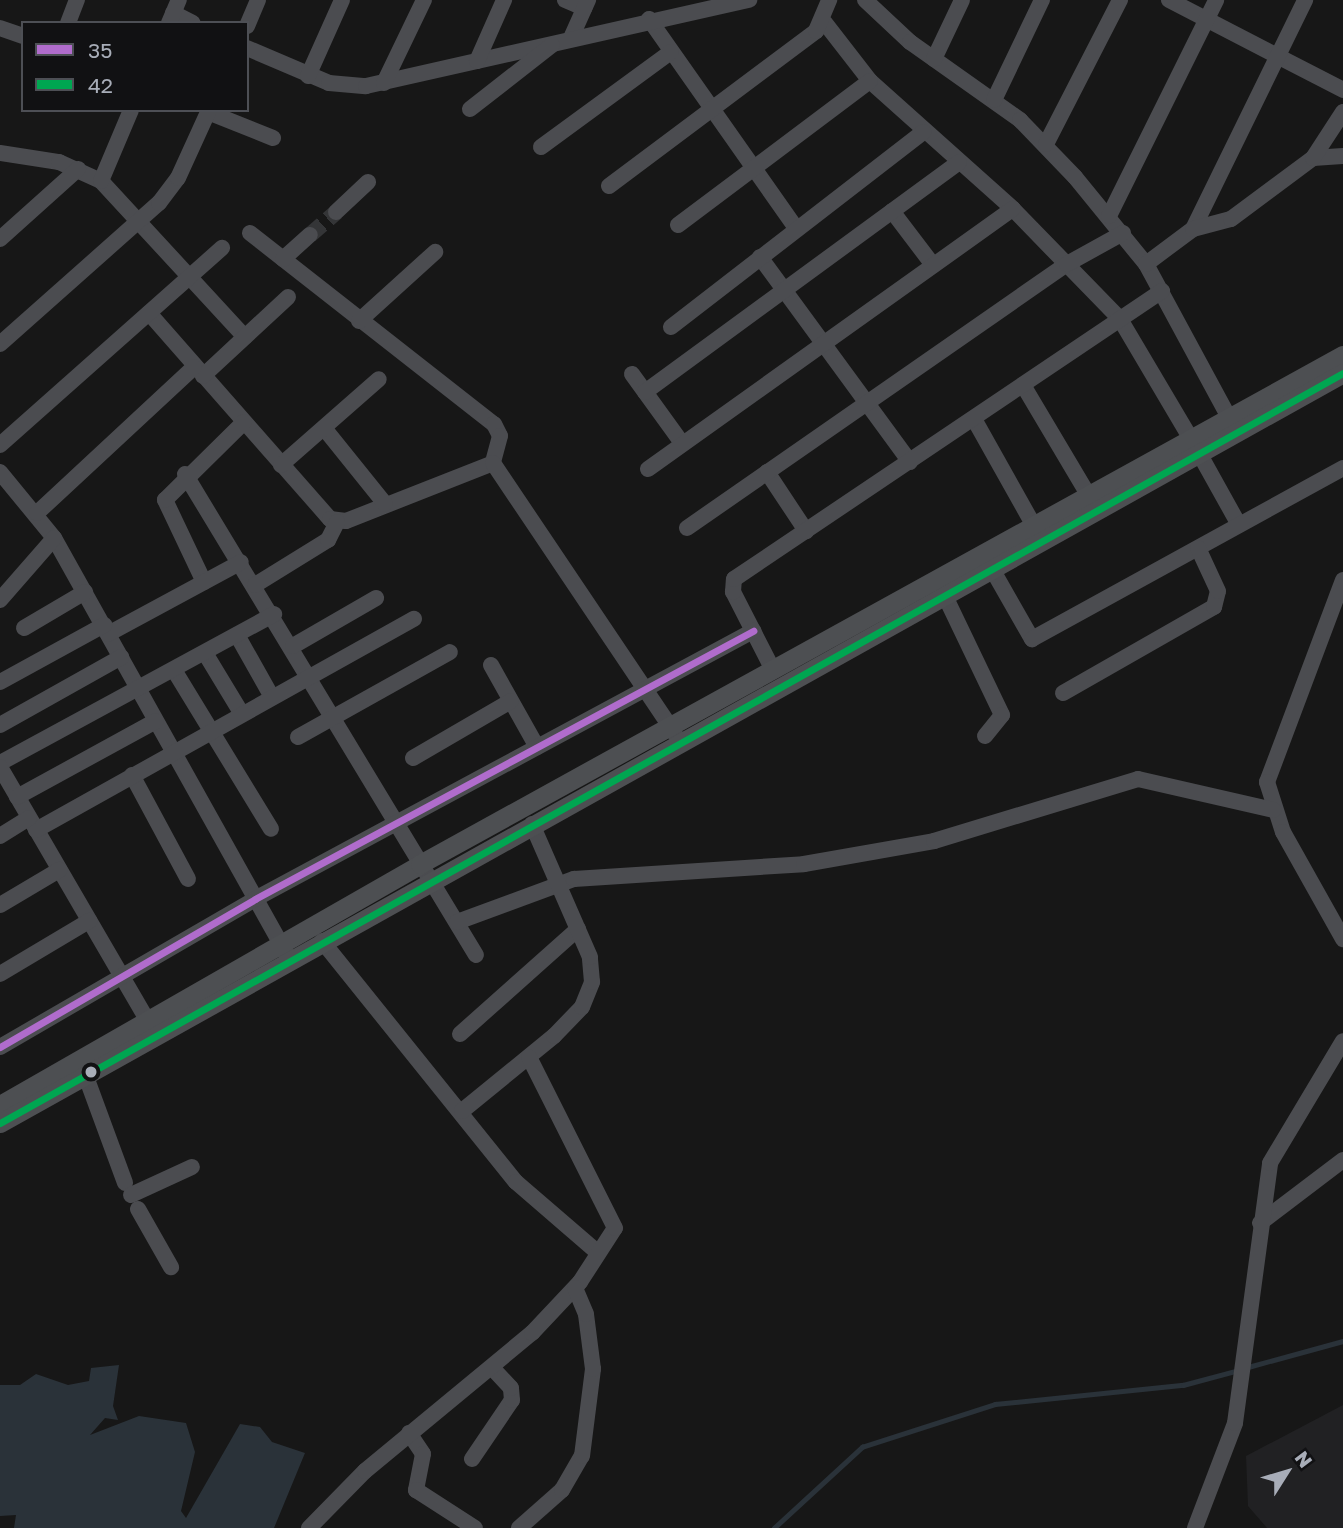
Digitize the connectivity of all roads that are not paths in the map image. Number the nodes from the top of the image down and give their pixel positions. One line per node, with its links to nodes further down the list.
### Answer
1 (77, 0): 21 (street)
2 (258, 0): 24 (street)
3 (342, 0): 33 (street)
4 (424, 0): 35 (street)
5 (504, 0): 32 (street)
6 (565, 0): 17 (street)
7 (667, 0): 19 (street)
8 (749, 0): 19 (street)
9 (829, 0): 23 (street)
10 (865, 0): 31 (street)
11 (962, 0): 31 (street)
12 (1042, 0): 37 (street)
13 (1120, 0): 46 (street)
14 (1169, 0): 20 (street)
15 (1216, 0): 20 (street)
16 (1305, 0): 30 (street)
17 (586, 4): 27 (street)
18 (173, 12): 22 (street)
19 (655, 18): 27 (street); 29 (street)
20 (1206, 19): 30 (street); 60 (street)
21 (69, 21)
22 (189, 21)
23 (825, 23): 34 (street); 39 (street)
24 (248, 24)
25 (0, 28): 26 (street)
26 (21, 35)
27 (564, 40): 32 (street); 38 (street)
28 (248, 48): 33 (street)
29 (671, 52): 39 (street); 47 (street)
30 (1275, 55): 36 (street); 64 (street)
31 (934, 59): 37 (street)
32 (477, 61): 35 (street)
33 (308, 76): 35 (street)
34 (870, 81): 44 (street); 52 (street)
35 (384, 83)
36 (1343, 90)
37 (995, 100): 46 (street)
38 (470, 109)
39 (712, 109): 52 (street); 56 (street)
40 (130, 112): 54 (street)
41 (209, 112): 61 (street)
42 (211, 112): 45 (street)
43 (1343, 112): 50 (street)
44 (923, 132): 51 (street); 63 (street)
45 (273, 138)
46 (1046, 144): 60 (street)
47 (541, 147)
48 (0, 153): 53 (street)
49 (1343, 156): 50 (street)
50 (1313, 158): 64 (street)
51 (959, 162): 57 (street); 58 (street)
52 (754, 168): 62 (street); 63 (street)
53 (79, 169): 54 (street); 68 (street)
54 (101, 181): 61 (street)
55 (368, 182): 59 (street)
56 (609, 186)
57 (1013, 209): 73 (street); 75 (street)
58 (892, 211): 75 (street); 77 (street)
59 (336, 212)
60 (1109, 216): 66 (street)
61 (140, 221): 76 (street); 86 (street)
62 (677, 225)
63 (796, 228): 71 (street)
64 (1193, 229): 74 (street)
65 (250, 233): 72 (street)
66 (1123, 233): 73 (street); 74 (street)
67 (310, 235): 72 (street)
68 (0, 239)
69 (222, 248): 76 (street)
70 (435, 252): 82 (street)
71 (760, 257): 77 (street); 83 (street)
72 (283, 260): 82 (street)
73 (1067, 264): 81 (street); 94 (street)
74 (1146, 264): 78 (street)
75 (933, 265): 85 (street)
76 (190, 277): 80 (street); 84 (street)
77 (785, 290): 85 (street); 93 (street)
78 (1162, 291): 81 (street); 97 (street)
79 (288, 297): 84 (street)
80 (149, 313): 88 (street); 100 (street)
81 (1120, 319): 92 (street); 101 (street)
82 (359, 321): 103 (street)
83 (671, 327)
84 (245, 337): 88 (street)
85 (823, 342): 94 (street); 99 (street)
86 (0, 344)
87 (1343, 355): 97 (main road)
88 (199, 371): 96 (street); 112 (street)
89 (1343, 373): 97 (main road)
90 (632, 374): 93 (street)
91 (379, 379): 98 (street)
92 (1023, 385): 95 (street); 110 (street)
93 (645, 392): 99 (street)
94 (866, 402): 102 (street); 108 (street)
95 (974, 419): 102 (street); 115 (street)
96 (244, 422): 104 (street); 109 (street)
97 (1233, 425): 101 (main road)
98 (324, 428): 104 (street); 111 (street)
99 (682, 443): 106 (street)
100 (0, 445)
101 (1195, 446): 110 (main road); 114 (street); 121 (main road)
102 (910, 462): 117 (street)
103 (493, 463): 111 (street); 146 (street)
104 (281, 465): 113 (street)
105 (1343, 468): 114 (street)
106 (648, 469)
107 (0, 471): 112 (street)
108 (767, 472): 116 (street); 117 (street)
109 (185, 474): 120 (street); 123 (street)
110 (1089, 496): 115 (main road)
111 (385, 504): 113 (street)
112 (37, 513): 118 (street)
113 (337, 522): 124 (street)
114 (1239, 525): 119 (street)
115 (1034, 526): 130 (main road)
116 (687, 528)
117 (806, 531): 134 (street)
118 (54, 538): 125 (street); 128 (street)
119 (1198, 548): 121 (street); 147 (street)
120 (241, 562): 123 (street); 124 (street)
121 (992, 569): 126 (main road)
122 (1343, 580): 164 (street)
123 (204, 582): 133 (street)
124 (255, 584): 129 (street)
125 (85, 592): 132 (street); 133 (street)
126 (945, 596): 130 (main road); 156 (street)
127 (376, 598): 136 (street)
128 (0, 600)
129 (274, 614): 135 (street); 136 (street)
130 (890, 616): 142 (main road); 155 (main road)
131 (414, 619): 143 (street)
132 (24, 628)
133 (106, 630): 139 (street); 144 (street)
134 (752, 631): 142 (street); 146 (street)
135 (237, 635): 138 (street); 148 (street)
136 (293, 646): 143 (street)
137 (450, 652): 151 (street)
138 (205, 653): 141 (street); 150 (street)
139 (121, 657): 145 (street); 153 (street)
140 (491, 665): 149 (street)
141 (174, 670): 145 (street); 154 (street)
142 (773, 670): 155 (main road)
143 (311, 676): 148 (street); 151 (street)
144 (0, 682)
145 (138, 689): 152 (street); 161 (street)
146 (645, 689): 155 (street); 158 (street)
147 (1063, 693)
148 (272, 697): 150 (street)
149 (511, 701): 158 (street); 160 (street)
150 (242, 714): 154 (street)
151 (335, 716): 157 (street); 165 (street)
152 (156, 721): 159 (street); 163 (street)
153 (0, 724)
154 (211, 731): 159 (street); 168 (street)
155 (675, 734): 167 (main road); 171 (main road)
156 (985, 736)
157 (298, 737)
158 (537, 747): 165 (street)
159 (173, 752): 162 (street); 174 (street)
160 (413, 758)
161 (0, 765): 163 (street)
162 (132, 775): 166 (street); 172 (street)
163 (17, 797): 166 (street)
164 (1273, 810): 173 (street); 179 (street)
165 (396, 822): 171 (street); 174 (street)
166 (32, 824): 169 (street); 170 (street)
167 (531, 824): 171 (main road); 173 (street)
168 (271, 829)
169 (0, 836)
170 (59, 870): 175 (street); 176 (street)
171 (425, 872): 177 (street); 180 (main road); 181 (main road)
172 (188, 879)
173 (559, 885): 177 (street); 178 (street)
174 (255, 899): 181 (street); 184 (street)
175 (0, 905)
176 (89, 920): 183 (street); 184 (street)
177 (457, 922): 182 (street)
178 (578, 929): 186 (street); 189 (street)
179 (1343, 939)
180 (322, 941): 181 (main road); 191 (street)
181 (285, 951): 185 (main road); 190 (main road)
182 (476, 955)
183 (0, 974)
184 (120, 974): 185 (street); 188 (street)
185 (147, 1020): 192 (main road)
186 (460, 1034)
187 (1342, 1045): 196 (street)
188 (0, 1047)
189 (529, 1057): 191 (street); 197 (street)
190 (85, 1074): 192 (main road); 195 (street)
191 (462, 1111): 197 (street)
192 (1, 1116)
193 (1343, 1160): 196 (street)
194 (192, 1167): 195 (street)
195 (131, 1196): 198 (street)
196 (1260, 1223): 206 (street)
197 (597, 1252): 199 (street)
198 (171, 1268)
199 (575, 1288): 200 (street); 205 (street)
200 (493, 1369): 201 (street); 202 (street)
201 (409, 1433): 203 (street); 204 (street)
202 (472, 1460)
203 (309, 1528)
204 (475, 1528)
205 (519, 1528)
206 (1195, 1528)

